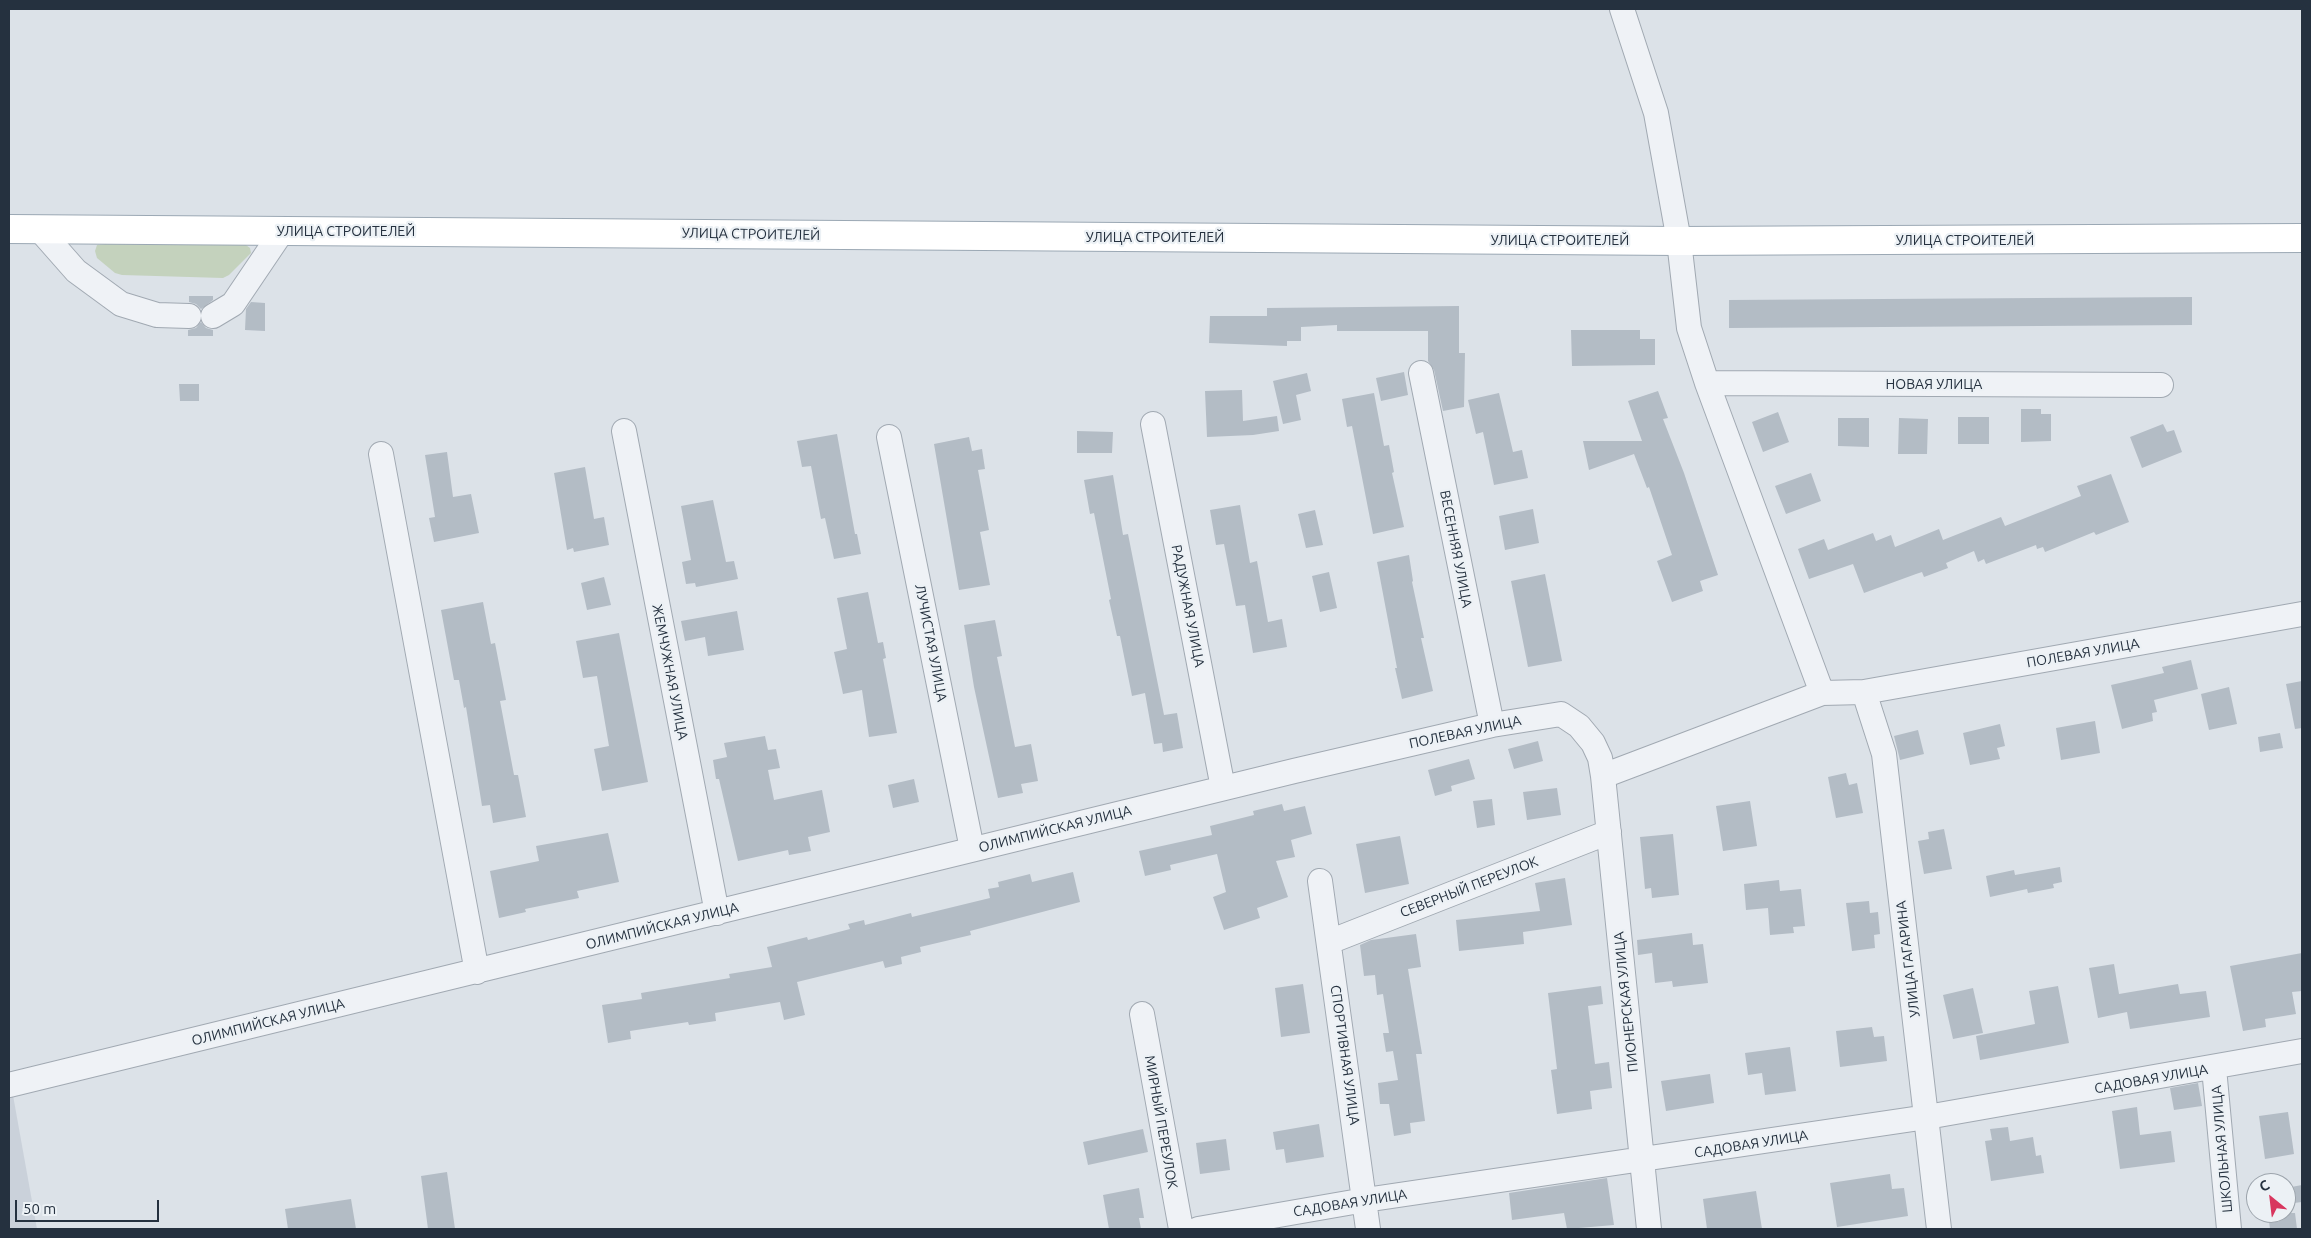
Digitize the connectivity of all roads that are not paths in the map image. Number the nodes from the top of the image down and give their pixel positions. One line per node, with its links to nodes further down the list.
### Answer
1 (1622, 9): 6 (street)
2 (9, 229): 3 (main road, УЛИЦА СТРОИТЕЛЕЙ)
3 (39, 229): 4 (main road, УЛИЦА СТРОИТЕЛЕЙ); 7 (street)
4 (283, 230): 6 (main road, УЛИЦА СТРОИТЕЛЕЙ); 8 (street)
5 (2302, 238): 6 (main road, УЛИЦА СТРОИТЕЛЕЙ)
6 (1679, 241): 10 (street)
7 (188, 316)
8 (213, 316)
9 (1421, 373): 19 (street, ВЕСЕННЯЯ УЛИЦА)
10 (1707, 384): 11 (street, НОВАЯ УЛИЦА); 18 (street)
11 (2161, 385)
12 (1153, 424): 22 (street, РАДУЖНАЯ УЛИЦА)
13 (624, 431): 26 (street, ЖЕМЧУЖНАЯ УЛИЦА)
14 (889, 437): 24 (street, ЛУЧИСТАЯ УЛИЦА)
15 (381, 454): 28 (street)
16 (2302, 614): 17 (street, ПОЛЕВАЯ УЛИЦА)
17 (1864, 692): 18 (street); 33 (street, УЛИЦА ГАГАРИНА)
18 (1822, 693): 21 (street)
19 (1492, 725): 20 (street, ПОЛЕВАЯ УЛИЦА); 21 (street, ПОЛЕВАЯ УЛИЦА)
20 (1294, 771): 22 (street, ОЛИМПИЙСКАЯ УЛИЦА)
21 (1604, 776): 23 (street, ПИОНЕРСКАЯ УЛИЦА)
22 (1223, 788): 24 (street, ОЛИМПИЙСКАЯ УЛИЦА)
23 (1609, 832): 27 (street, СЕВЕРНЫЙ ПЕРЕУЛОК); 34 (street, ПИОНЕРСКАЯ УЛИЦА)
24 (972, 849): 26 (street, ОЛИМПИЙСКАЯ УЛИЦА)
25 (1320, 881): 27 (street, СПОРТИВНАЯ УЛИЦА)
26 (717, 912): 28 (street, ОЛИМПИЙСКАЯ УЛИЦА)
27 (1329, 942): 35 (street, СПОРТИВНАЯ УЛИЦА)
28 (477, 972): 32 (street, ОЛИМПИЙСКАЯ УЛИЦА)
29 (1142, 1014): 36 (street, МИРНЫЙ ПЕРЕУЛОК)
30 (2302, 1051): 31 (street, САДОВАЯ УЛИЦА)
31 (2214, 1068): 33 (street, САДОВАЯ УЛИЦА); 41 (street, ШКОЛЬНАЯ УЛИЦА)
32 (19, 1083)
33 (1927, 1117): 34 (street, САДОВАЯ УЛИЦА); 40 (street, УЛИЦА ГАГАРИНА)
34 (1641, 1160): 35 (street, САДОВАЯ УЛИЦА); 39 (street, ПИОНЕРСКАЯ УЛИЦА)
35 (1365, 1200): 37 (street, САДОВАЯ УЛИЦА); 38 (street, СПОРТИВНАЯ УЛИЦА)
36 (1181, 1229)
37 (1198, 1229)
38 (1368, 1229)
39 (1649, 1229)
40 (1939, 1229)
41 (2229, 1229)

